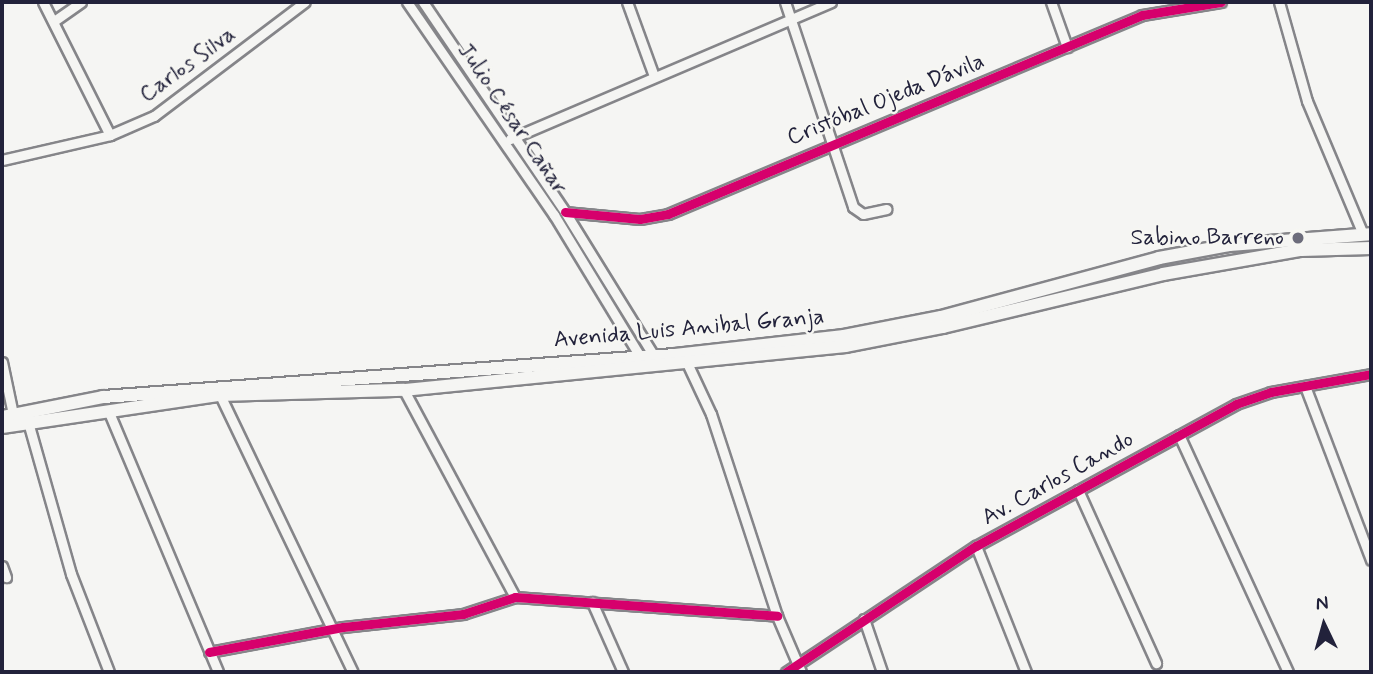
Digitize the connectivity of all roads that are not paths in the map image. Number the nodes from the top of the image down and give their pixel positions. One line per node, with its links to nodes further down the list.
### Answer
1 (43, 2): 13 (street)
2 (81, 2): 13 (street)
3 (305, 2): 16 (street, Carlos Silva)
4 (407, 2): 18 (street, Julio César Cañar)
5 (423, 2): 17 (street, Julio César Cañar)
6 (628, 2): 15 (street)
7 (785, 2): 12 (street)
8 (831, 2): 12 (street)
9 (1051, 2): 14 (street)
10 (1221, 2): 14 (street, Cristóbal Ojeda Dávila)
11 (1279, 2): 23 (street)
12 (789, 20): 15 (street); 19 (street)
13 (54, 21): 16 (street)
14 (1067, 47): 19 (street, Cristóbal Ojeda Dávila)
15 (654, 76): 17 (street)
16 (110, 135): 20 (street, Carlos Silva)
17 (515, 136): 18 (street); 22 (street, Julio César Cañar)
18 (505, 141): 27 (street, Julio César Cañar)
19 (831, 143): 21 (street); 22 (street, Cristóbal Ojeda Dávila)
20 (2, 160)
21 (886, 209)
22 (565, 212): 26 (street, Julio César Cañar)
23 (1367, 234): 26 (main road, Avenida Luis Anibal Granja)
24 (1371, 248): 28 (main road, Avenida Luis Anibal Granja)
25 (2, 362): 34 (street)
26 (657, 362): 27 (main road, Avenida Luis Anibal Granja); 28 (main road, Avenida Luis Anibal Granja)
27 (643, 363): 31 (main road, Avenida Luis Anibal Granja); 34 (main road, Avenida Luis Anibal Granja)
28 (688, 365): 45 (street)
29 (1371, 374): 30 (street, Av. Carlos Cando)
30 (1306, 386): 37 (street, Av. Carlos Cando); 40 (street)
31 (404, 390): 32 (main road, Avenida Luis Anibal Granja); 43 (street)
32 (220, 395): 33 (main road, Avenida Luis Anibal Granja); 47 (street)
33 (108, 410): 35 (main road, Avenida Luis Anibal Granja); 48 (street)
34 (7, 415)
35 (28, 422): 36 (main road, Avenida Luis Anibal Granja); 51 (street)
36 (2, 427)
37 (1179, 435): 38 (street, Av. Carlos Cando); 58 (street)
38 (1078, 490): 39 (street, Av. Carlos Cando); 49 (street)
39 (976, 546): 46 (street, Av. Carlos Cando); 57 (street)
40 (1371, 560)
41 (2, 566): 42 (street)
42 (6, 577)
43 (515, 597): 44 (street); 47 (street)
44 (592, 602): 45 (street); 54 (street)
45 (776, 616): 50 (street)
46 (864, 619): 50 (street, Av. Carlos Cando); 56 (street)
47 (333, 628): 48 (street); 53 (street)
48 (209, 652): 52 (street)
49 (1156, 663)
50 (800, 668): 55 (street, Av. Carlos Cando)
51 (109, 672)
52 (218, 672)
53 (353, 672)
54 (623, 672)
55 (786, 672)
56 (882, 672)
57 (1026, 672)
58 (1288, 672)

